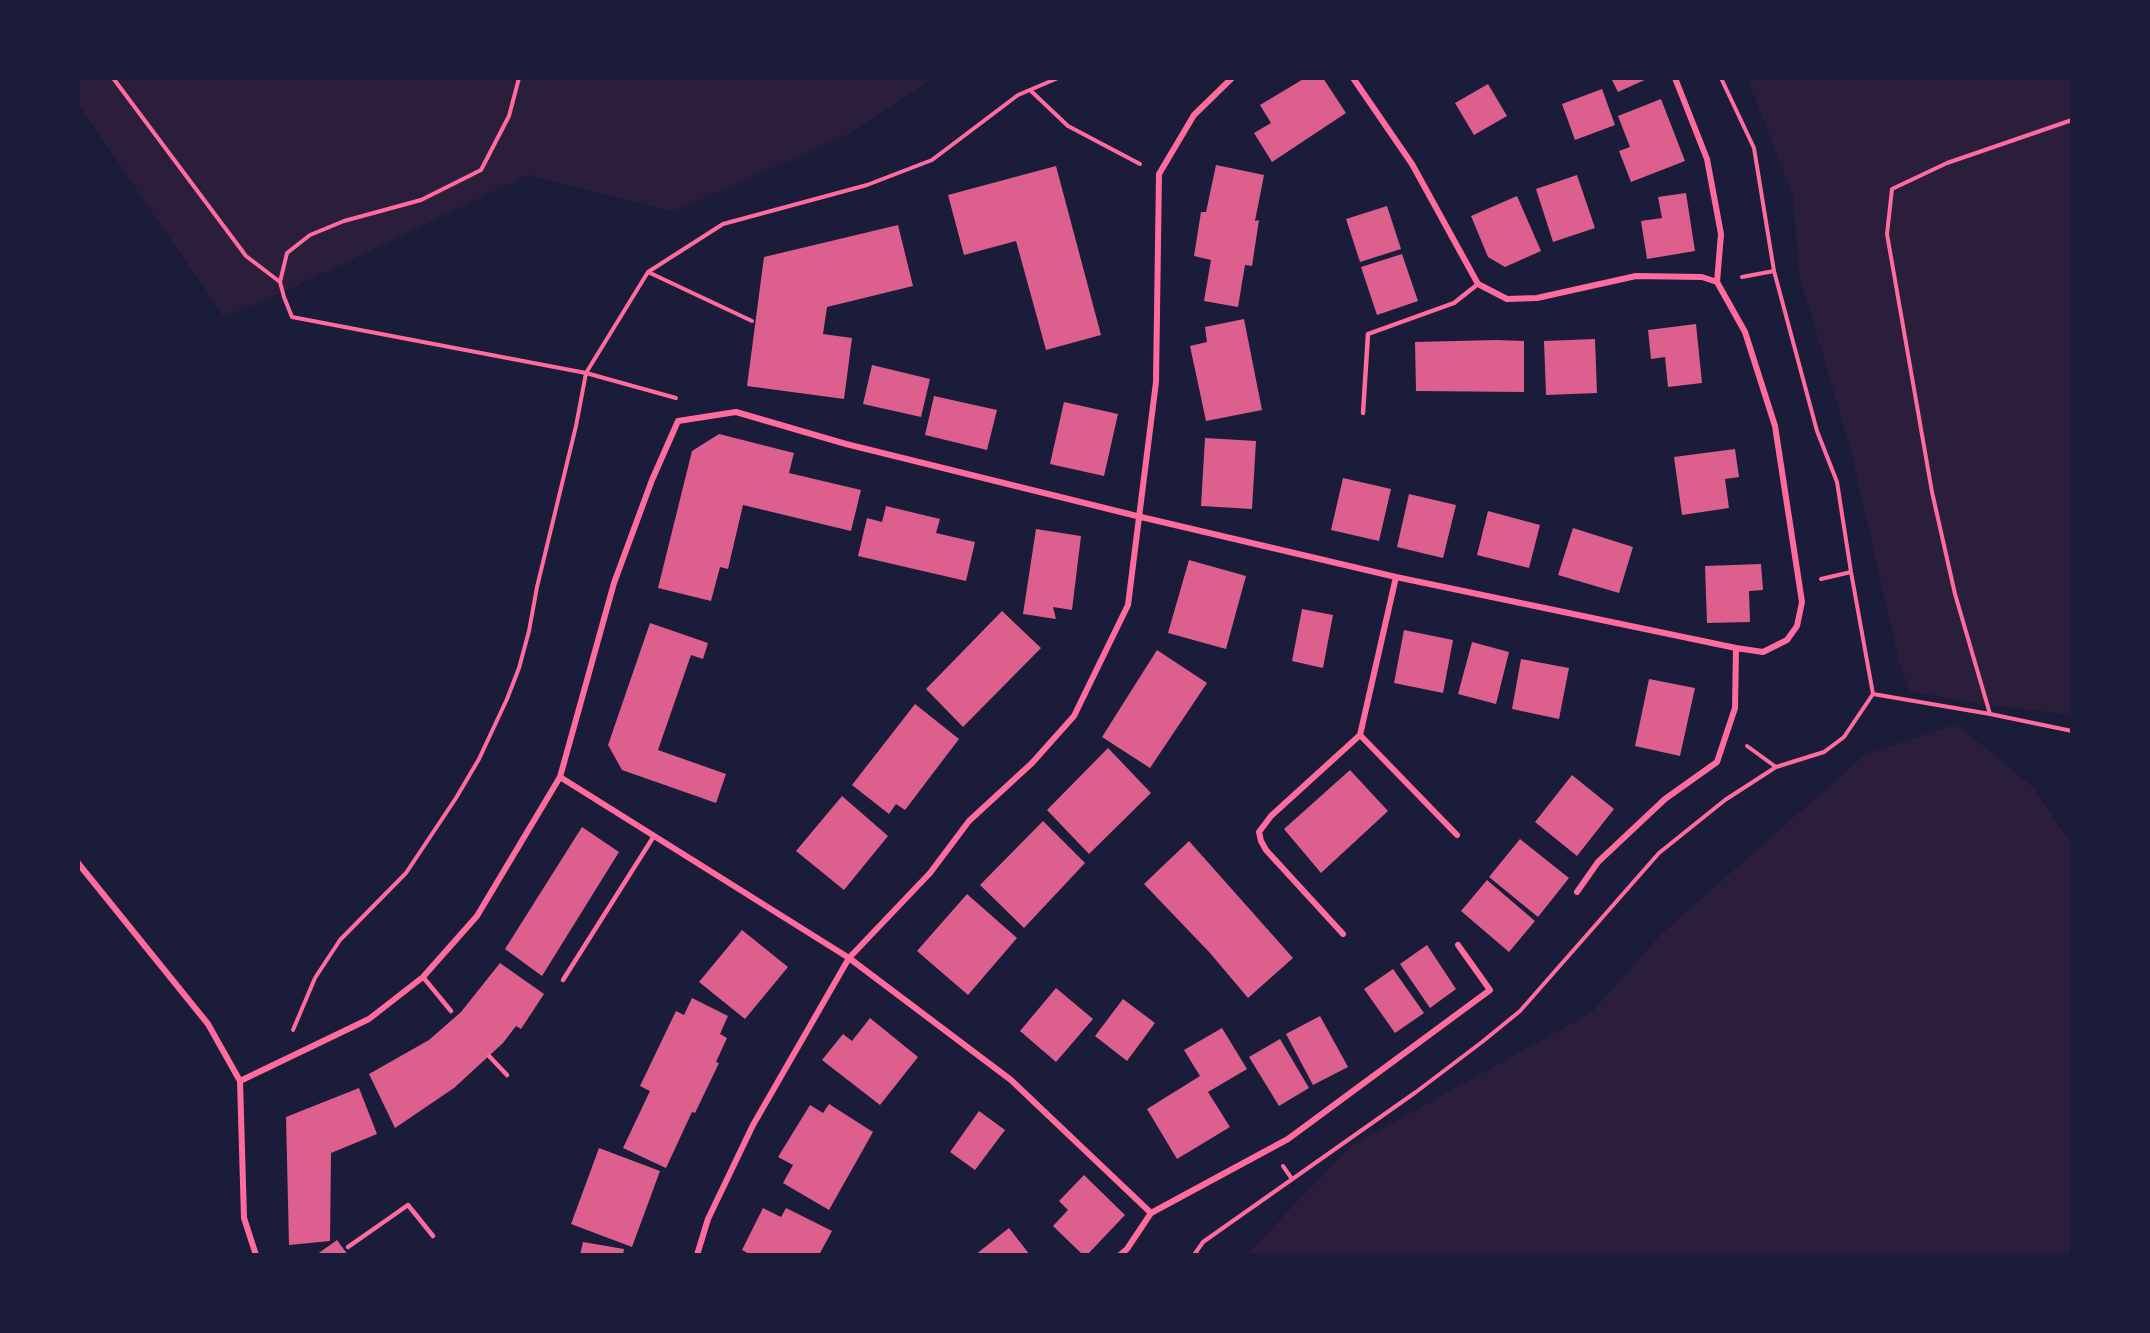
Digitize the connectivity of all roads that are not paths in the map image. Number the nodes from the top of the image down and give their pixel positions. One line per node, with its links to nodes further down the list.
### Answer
1 (1232, 78): 7 (street)
2 (1353, 78): 5 (street)
3 (1675, 78): 4 (street)
4 (1717, 282): 5 (street); 9 (street)
5 (1478, 284): 6 (lane)
6 (1363, 413)
7 (1141, 517): 8 (street); 11 (street); 18 (street)
8 (1396, 577): 9 (street); 10 (street)
9 (1736, 648): 15 (street)
10 (1360, 735): 12 (street); 16 (street)
11 (560, 777): 13 (street); 19 (street)
12 (1457, 835)
13 (654, 836): 18 (street); 20 (lane)
14 (78, 863): 24 (street)
15 (1577, 892)
16 (1343, 934)
17 (1458, 945): 25 (street)
18 (849, 958): 25 (street); 29 (street)
19 (423, 977): 21 (lane); 24 (street)
20 (563, 980)
21 (451, 1011)
22 (489, 1056): 23 (lane)
23 (507, 1075)
24 (240, 1081): 28 (street)
25 (1150, 1213): 30 (street)
26 (433, 1236): 27 (lane)
27 (348, 1247)
28 (256, 1255)
29 (697, 1255)
30 (1120, 1255)

